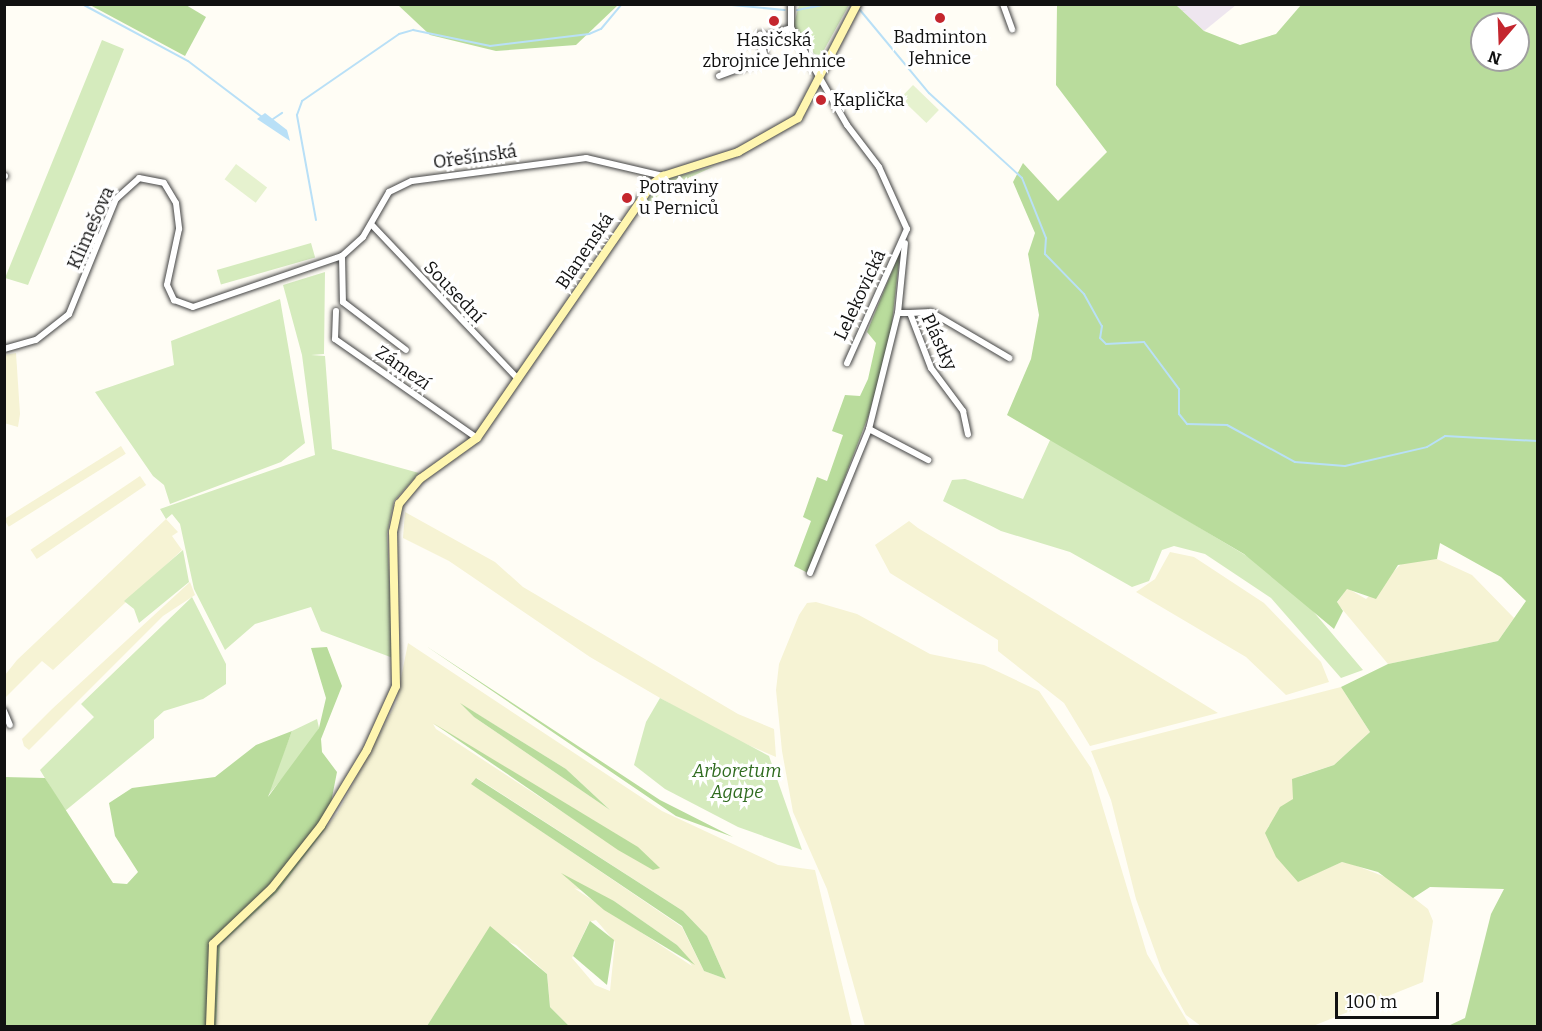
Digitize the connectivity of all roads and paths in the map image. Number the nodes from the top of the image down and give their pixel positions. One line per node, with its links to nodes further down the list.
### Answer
1 (791, 4): 4 (street)
2 (857, 4): 9 (street)
3 (1003, 4): 5 (street)
4 (791, 28): 6 (street); 9 (street, Lelekovická)
5 (1012, 29)
6 (760, 34): 7 (street); 8 (street)
7 (742, 44)
8 (719, 76)
9 (819, 78): 10 (street); 12 (street, Lelekovická)
10 (663, 176): 11 (street, Ořešínská); 22 (street, Blanenská)
11 (371, 224): 13 (street, Ořešínská); 22 (street, Sousední)
12 (905, 243): 16 (street, Lelekovická); 21 (street, Lelekovická)
13 (342, 256): 14 (street, Ořešínská); 19 (street)
14 (326, 262): 18 (street, Klimešova)
15 (336, 311): 25 (street, Zámezí)
16 (898, 313): 17 (street, Plástky); 23 (street, Plástky)
17 (910, 314): 20 (street); 24 (street, Plástky)
18 (4, 349)
19 (406, 350)
20 (1009, 358)
21 (847, 363)
22 (518, 379): 25 (street, Blanenská)
23 (869, 429): 26 (street); 27 (street, Plástky)
24 (968, 434)
25 (477, 438): 30 (street, Blanenská)
26 (928, 460)
27 (810, 573)
28 (4, 711): 29 (street)
29 (10, 725)
30 (210, 1026)

